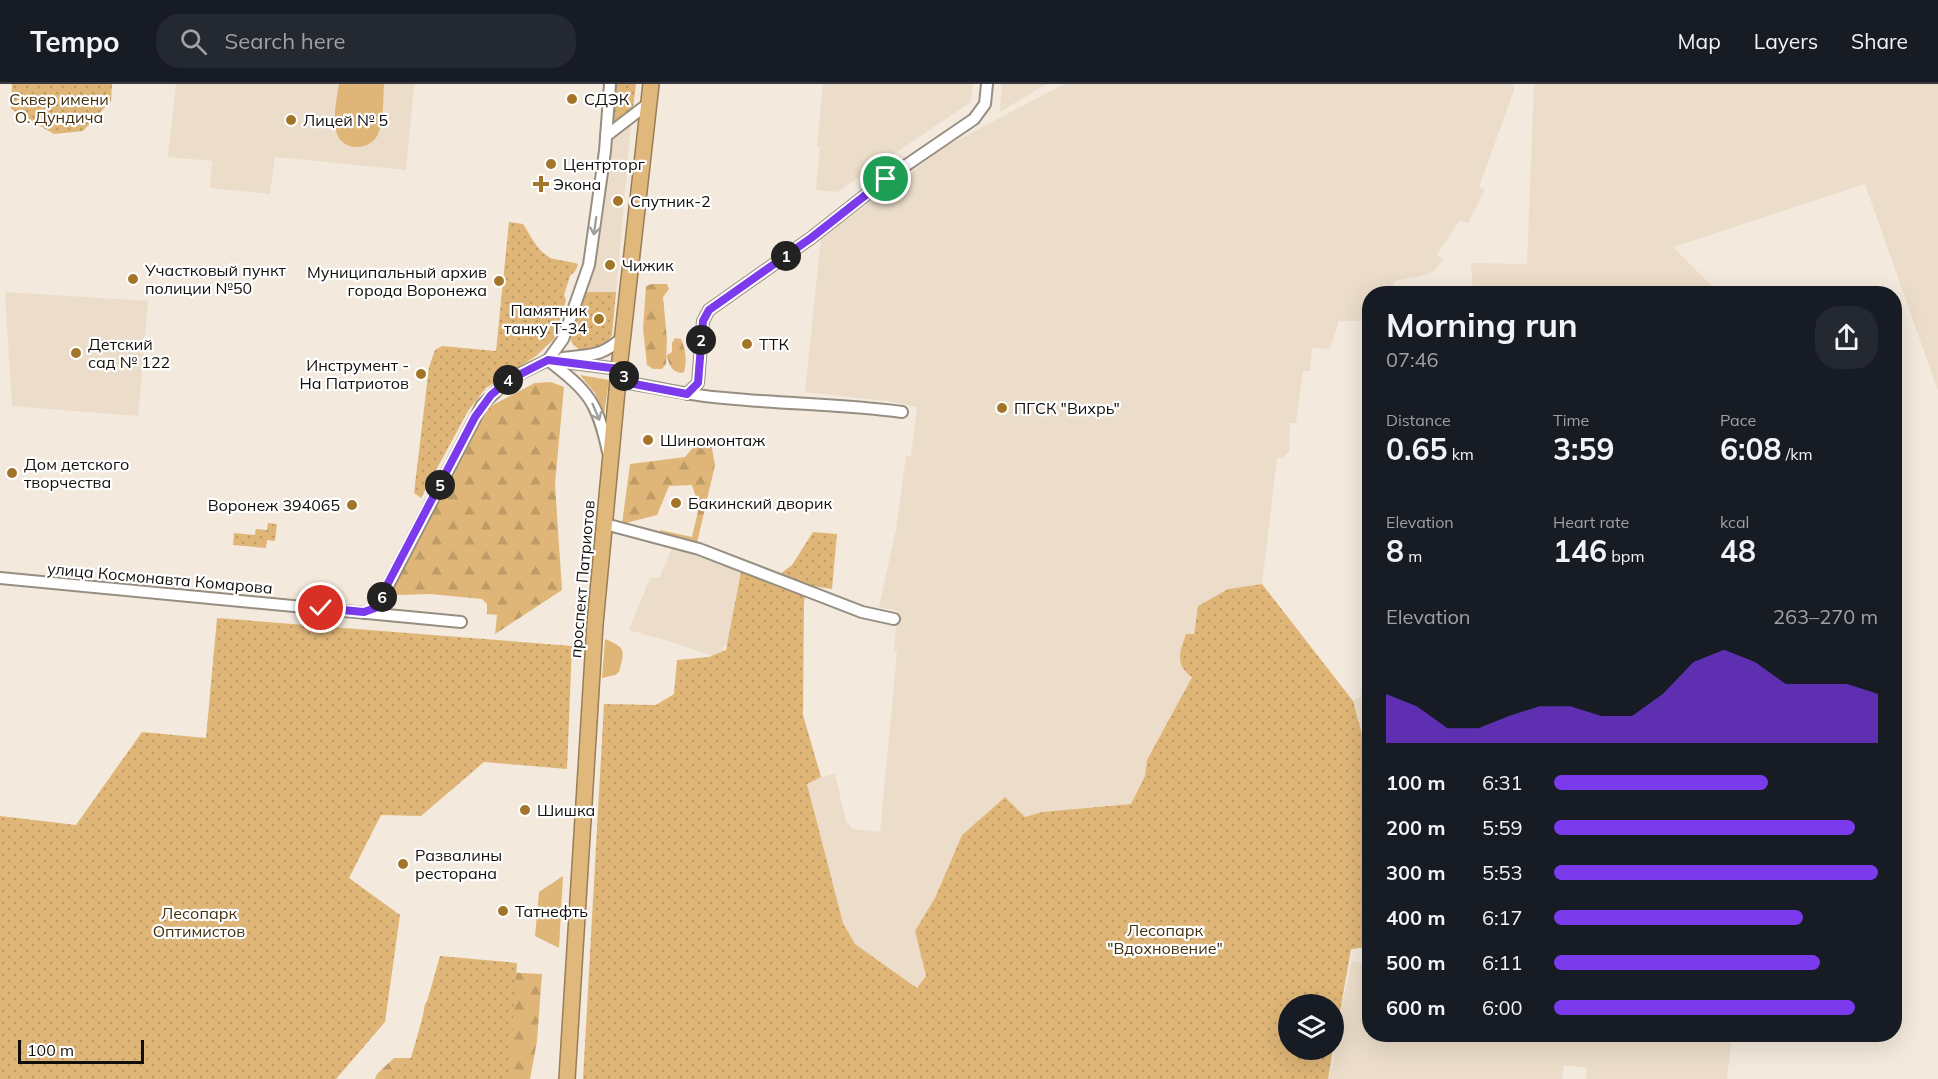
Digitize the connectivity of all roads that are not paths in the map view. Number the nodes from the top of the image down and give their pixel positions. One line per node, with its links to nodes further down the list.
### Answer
1 (610, 84): 5 (street)
2 (651, 84): 4 (highway, проспект Патриотов)
3 (987, 84): 9 (street)
4 (649, 103): 5 (street); 6 (highway, проспект Патриотов)
5 (606, 136): 7 (street, one-way to 7)
6 (623, 337): 7 (street); 8 (highway, проспект Патриотов)
7 (548, 360): 8 (street); 11 (street, one-way to 11); 14 (street)
8 (619, 369): 9 (street); 11 (highway, проспект Патриотов)
9 (687, 394): 10 (street)
10 (902, 412)
11 (610, 460): 12 (highway, проспект Патриотов)
12 (605, 524): 15 (street); 17 (highway, проспект Патриотов)
13 (0, 578): 14 (street, улица Космонавта Комарова)
14 (364, 612): 16 (street, улица Космонавта Комарова)
15 (894, 619)
16 (461, 621)
17 (567, 1079)

